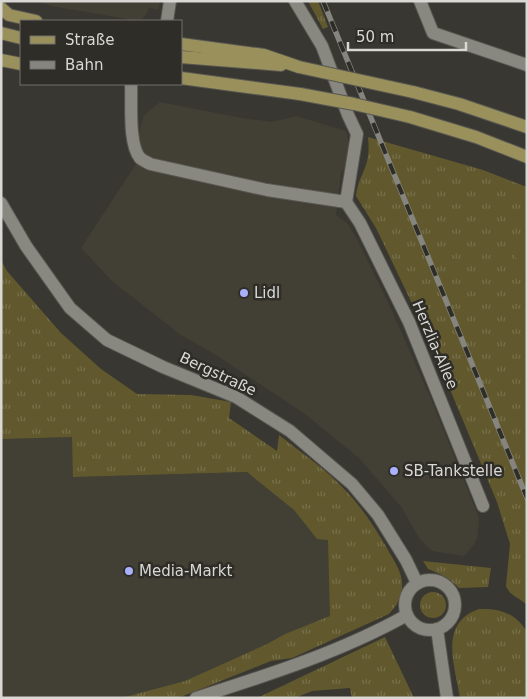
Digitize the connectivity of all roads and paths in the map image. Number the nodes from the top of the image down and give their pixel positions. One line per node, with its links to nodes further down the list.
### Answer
1 (170, 1): 6 (street)
2 (295, 1): 19 (street)
3 (420, 1): 13 (street)
4 (1, 8): 5 (main road)
5 (32, 20)
6 (167, 20)
7 (1, 33): 8 (main road)
8 (20, 38)
9 (182, 44): 14 (main road)
10 (182, 57): 14 (main road)
11 (1, 60): 12 (main road)
12 (20, 64)
13 (527, 65)
14 (299, 67): 17 (main road, bridge)
15 (182, 78): 18 (main road, bridge)
16 (131, 85): 19 (street)
17 (527, 128)
18 (527, 157)
19 (346, 202): 21 (street, Herzlia-Allee)
20 (1, 203): 22 (street, Bergstraße)
21 (483, 506)
22 (417, 583): 23 (street); 24 (street)
23 (407, 615): 24 (street); 25 (street)
24 (437, 629): 26 (street)
25 (196, 698)
26 (447, 698)

